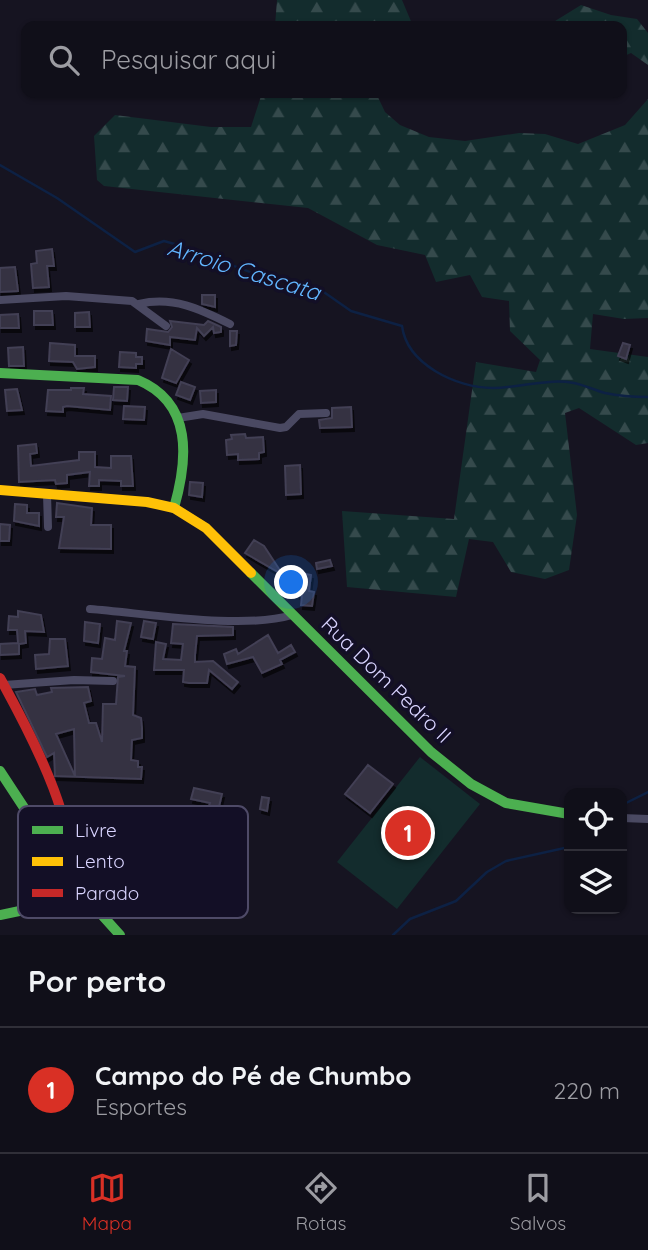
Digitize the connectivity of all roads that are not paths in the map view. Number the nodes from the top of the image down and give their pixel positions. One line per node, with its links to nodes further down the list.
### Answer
1 (0, 300): 2 (street)
2 (139, 304): 3 (street); 4 (street)
3 (230, 324)
4 (166, 326)
5 (0, 373): 7 (street)
6 (326, 413): 7 (street)
7 (178, 418): 10 (street)
8 (0, 490): 9 (street, Rua Dom Pedro II)
9 (47, 494): 10 (street, Rua Dom Pedro II); 11 (street)
10 (174, 508): 13 (street, Rua Dom Pedro II)
11 (48, 527)
12 (90, 609): 13 (street)
13 (292, 615): 19 (street, Rua Dom Pedro II)
14 (113, 681): 15 (street)
15 (2, 682): 18 (street)
16 (0, 771): 17 (street)
17 (22, 806)
18 (58, 806)
19 (564, 813)
20 (627, 818): 21 (street)
21 (648, 819)
22 (18, 911): 23 (street)
23 (0, 915)
24 (103, 918): 25 (street)
25 (120, 935)

